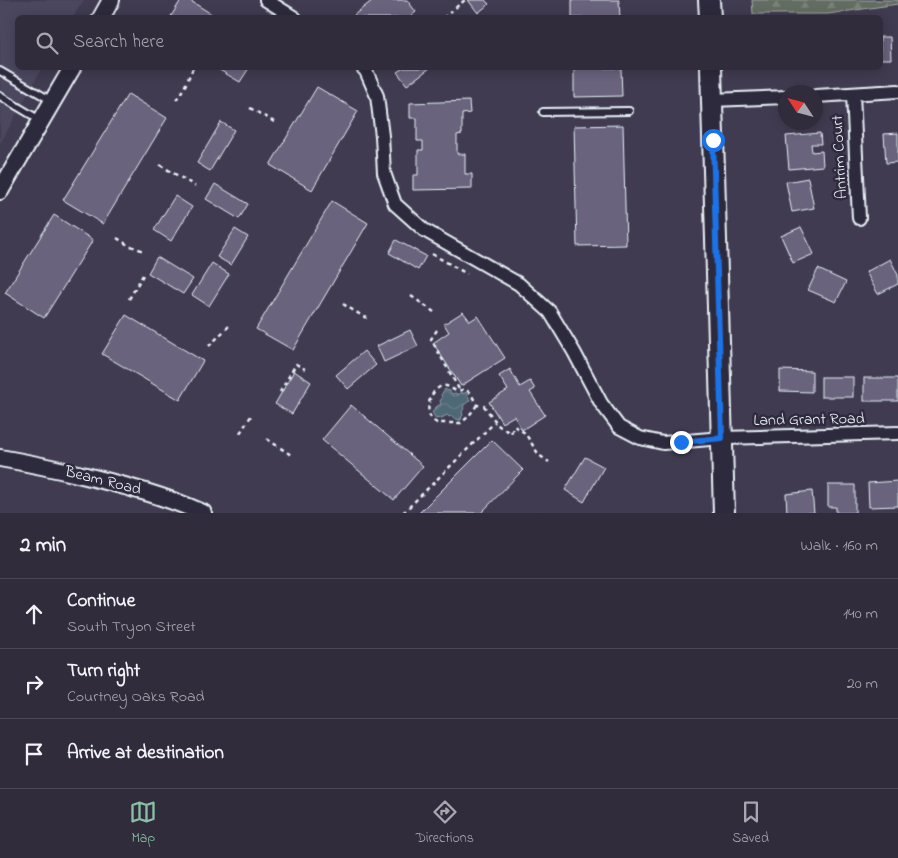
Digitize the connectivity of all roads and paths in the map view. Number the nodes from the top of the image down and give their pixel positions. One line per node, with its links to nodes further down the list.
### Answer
1 (111, 0): 5 (street)
2 (266, 0): 6 (street)
3 (466, 0): 7 (path)
4 (709, 0): 8 (main road)
5 (103, 15)
6 (289, 15)
7 (446, 15)
8 (710, 15)
9 (71, 70): 21 (street)
10 (193, 70): 19 (path)
11 (365, 70): 52 (street, Land Grant Road)
12 (711, 70): 20 (main road)
13 (0, 71): 21 (lane)
14 (898, 91): 15 (street)
15 (853, 94): 17 (street); 30 (street, Antrim Court)
16 (0, 96): 25 (lane)
17 (823, 96)
18 (778, 97): 20 (street)
19 (176, 100)
20 (712, 100): 52 (main road)
21 (53, 102): 25 (street)
22 (250, 108): 26 (path)
23 (629, 111): 24 (lane)
24 (543, 112)
25 (42, 121): 29 (street)
26 (276, 123)
27 (160, 165): 28 (path)
28 (196, 186)
29 (0, 191)
30 (859, 218)
31 (117, 238): 32 (path)
32 (144, 251)
33 (432, 254): 34 (path)
34 (467, 274)
35 (143, 275): 37 (path)
36 (411, 296): 39 (path)
37 (129, 299)
38 (343, 304): 40 (path)
39 (437, 314)
40 (369, 318)
41 (229, 326): 43 (path)
42 (437, 330): 45 (path)
43 (209, 346)
44 (305, 369): 46 (path)
45 (460, 390): 47 (path); 47 (path)
46 (280, 392)
47 (477, 405): 49 (path)
48 (251, 416): 50 (path)
49 (495, 422): 56 (path); 58 (path)
50 (240, 433)
51 (898, 433): 52 (street, Land Grant Road)
52 (722, 438): 59 (main road)
53 (267, 439): 54 (path)
54 (291, 455)
55 (0, 458): 57 (street, Beam Road)
56 (549, 462)
57 (203, 513)
58 (404, 513)
59 (724, 513)

